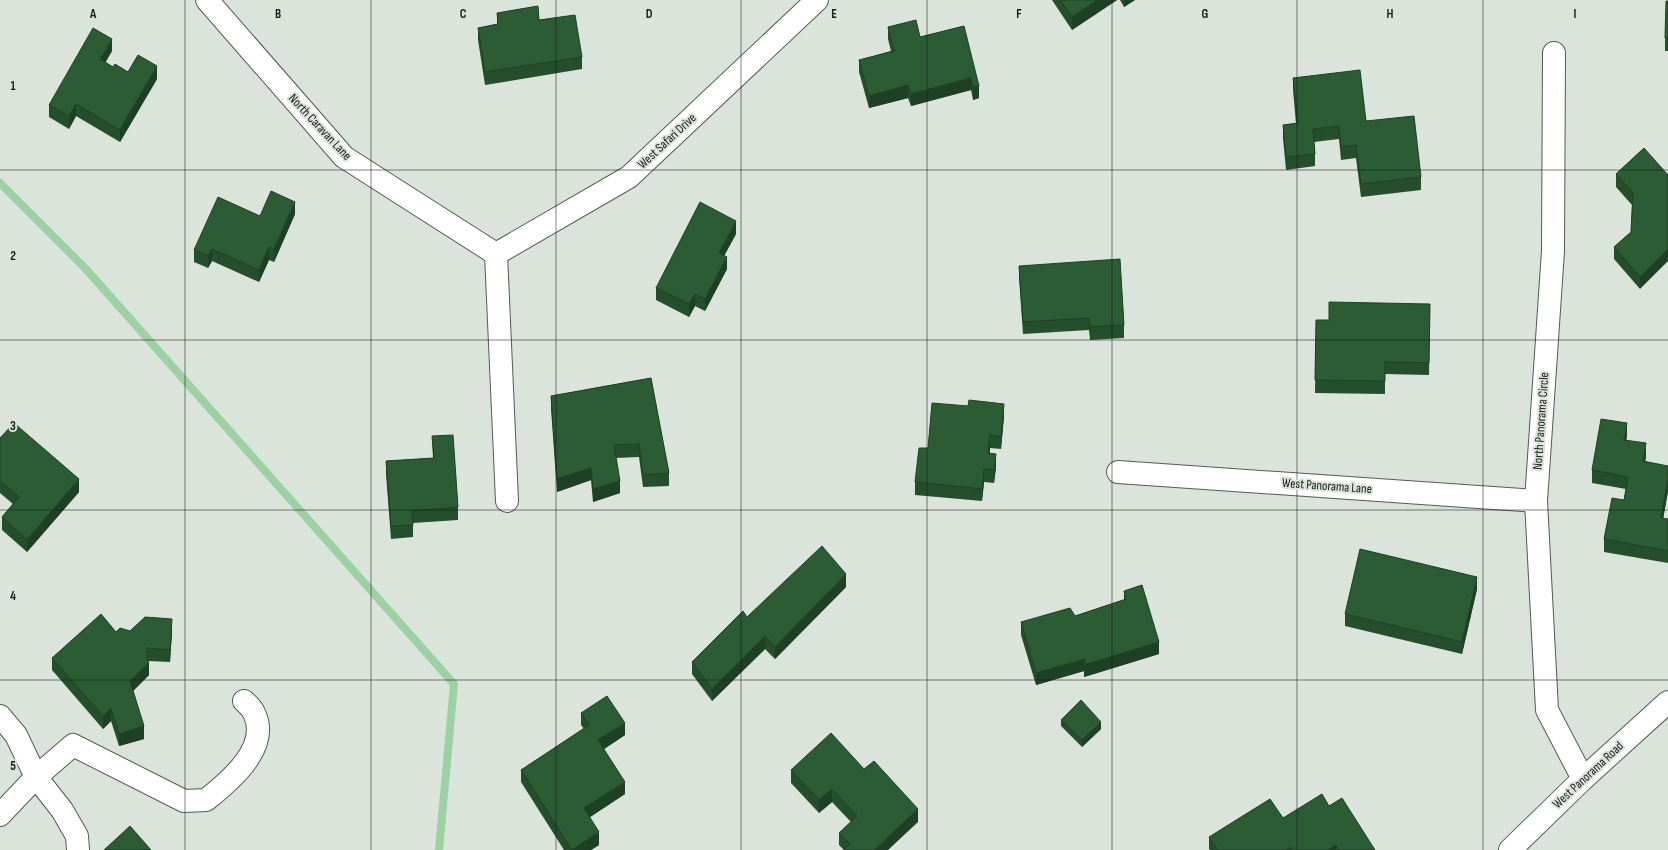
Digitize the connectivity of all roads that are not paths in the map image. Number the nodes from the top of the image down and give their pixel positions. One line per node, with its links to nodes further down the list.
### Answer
1 (207, 0): 4 (street, North Caravan Lane)
2 (817, 0): 4 (street, West Safari Drive)
3 (1554, 54): 7 (street, North Panorama Circle)
4 (496, 254): 6 (street)
5 (1118, 472): 7 (street, West Panorama Lane)
6 (507, 501)
7 (1536, 501): 12 (street, North Panorama Circle)
8 (244, 700): 11 (street)
9 (1668, 702): 12 (street, West Panorama Road)
10 (0, 716): 11 (street)
11 (36, 777): 13 (street); 14 (street)
12 (1583, 779): 15 (street, West Panorama Road)
13 (0, 815)
14 (78, 850)
15 (1510, 850)

